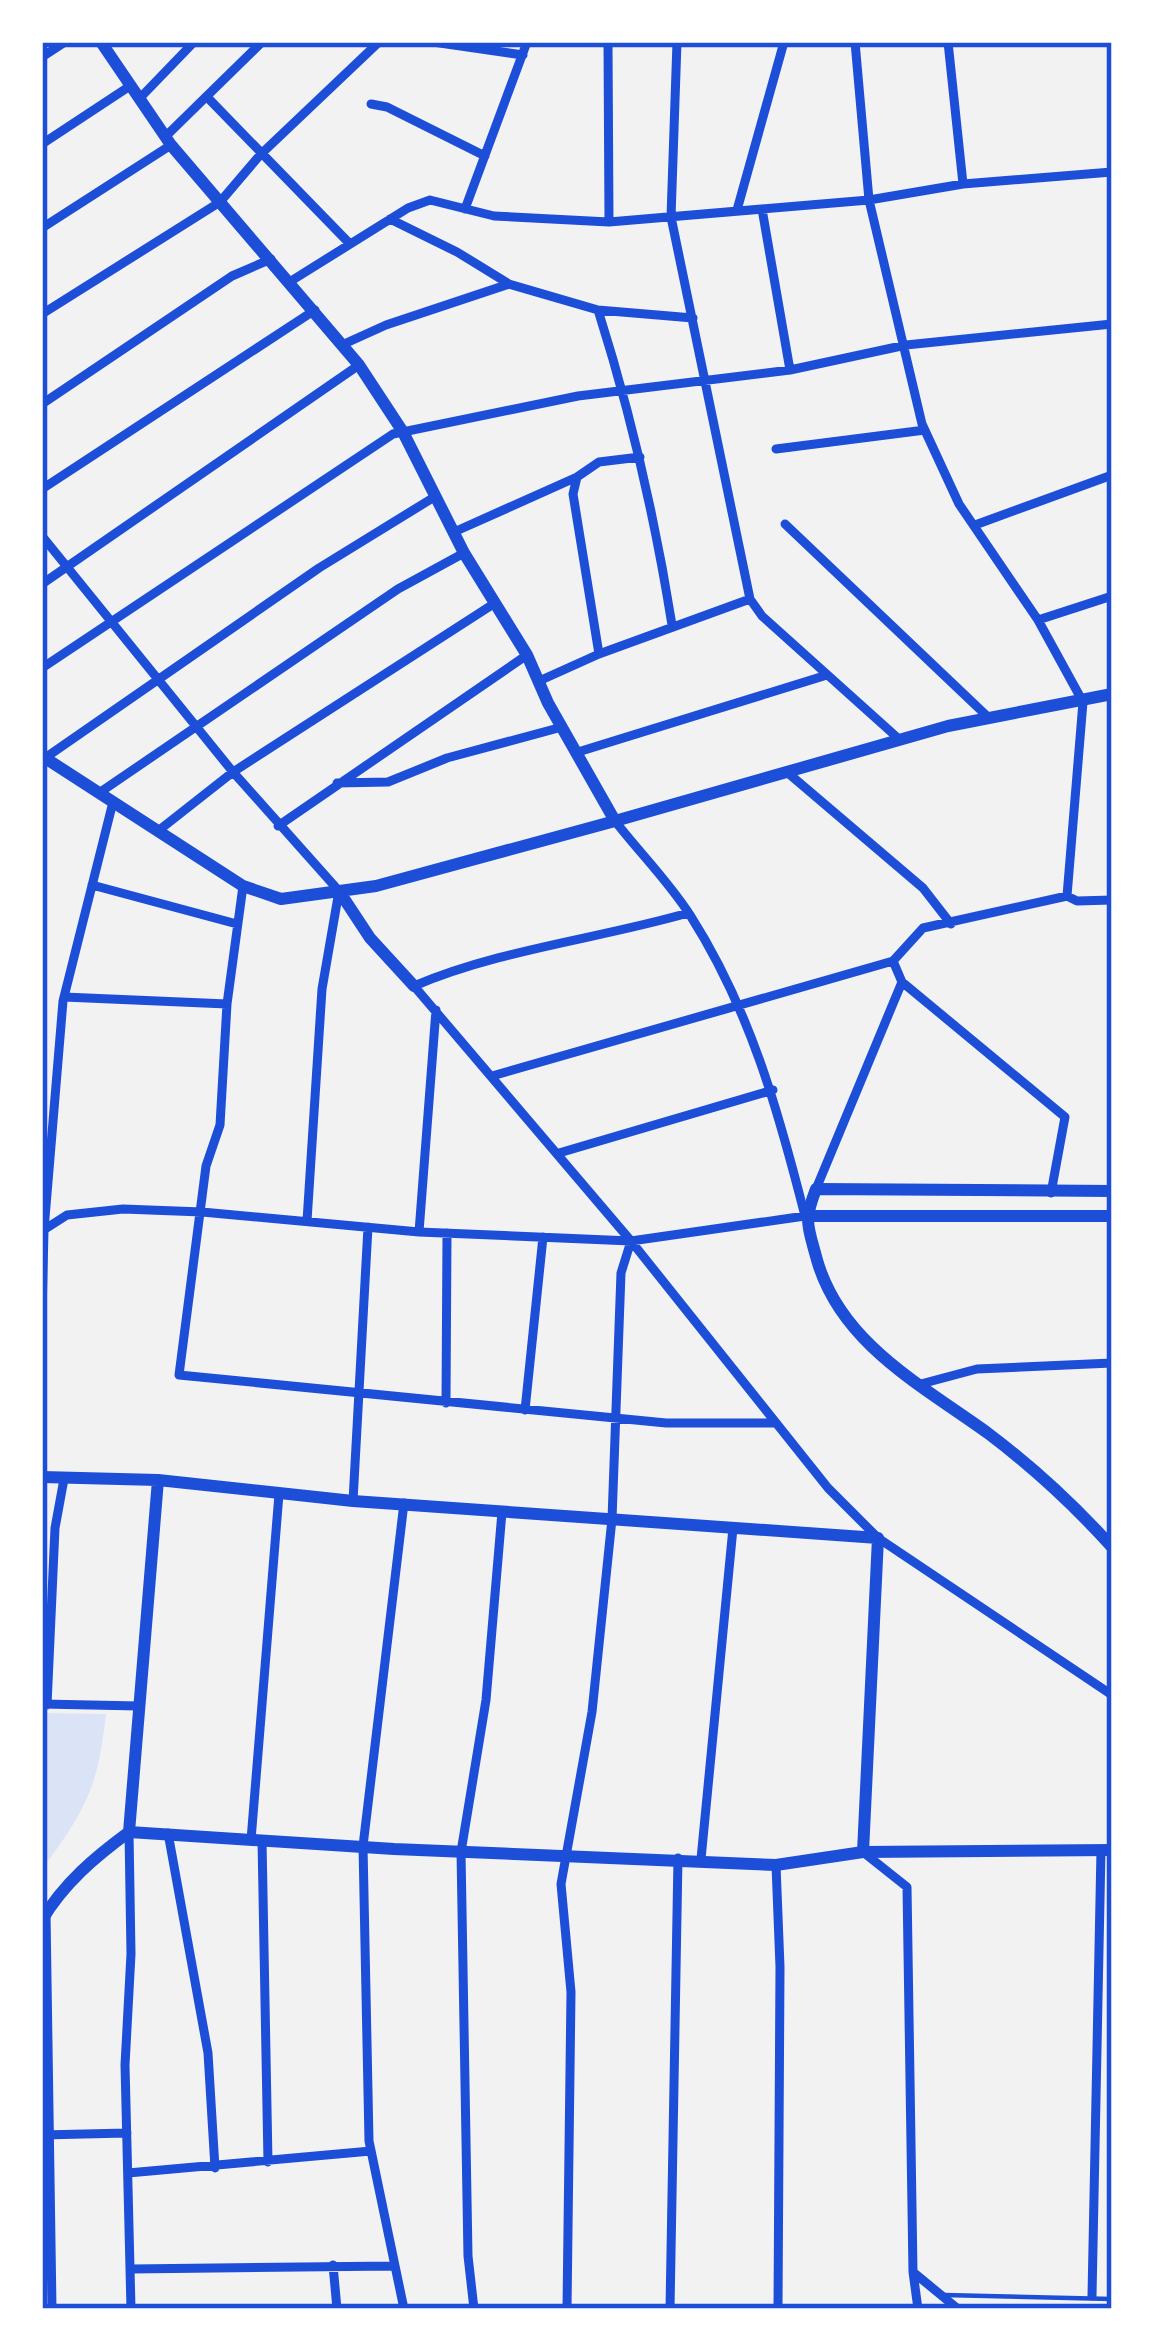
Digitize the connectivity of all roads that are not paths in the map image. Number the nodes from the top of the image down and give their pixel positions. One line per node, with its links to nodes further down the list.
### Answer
1 (65, 42): 14 (street)
2 (101, 42): 15 (street)
3 (194, 42): 17 (street)
4 (262, 42): 16 (street)
5 (379, 42): 21 (street)
6 (433, 42): 13 (street)
7 (526, 42): 13 (street)
8 (608, 42): 32 (street)
9 (677, 42): 30 (street)
10 (784, 42): 29 (street)
11 (855, 42): 25 (street)
12 (948, 42): 24 (street)
13 (523, 55): 22 (street)
14 (42, 57)
15 (130, 86): 17 (street); 20 (street)
16 (208, 98): 19 (street); 21 (street)
17 (139, 99): 19 (street)
18 (371, 104): 22 (street)
19 (168, 141): 26 (street); 33 (street)
20 (42, 144)
21 (260, 155): 26 (street); 34 (street)
22 (484, 156): 27 (street)
23 (1112, 172): 24 (street)
24 (963, 184): 25 (street)
25 (869, 200): 28 (street); 44 (street)
26 (220, 202): 35 (street); 40 (street)
27 (465, 209): 31 (street); 32 (street)
28 (762, 209): 29 (street); 46 (street)
29 (736, 210): 30 (street)
30 (671, 217): 32 (street); 41 (street)
31 (390, 219): 34 (street); 37 (street)
32 (609, 222)
33 (42, 228)
34 (350, 244): 36 (street)
35 (271, 259): 36 (street); 49 (street)
36 (291, 281): 38 (street)
37 (509, 284): 39 (street); 43 (street)
38 (315, 310): 43 (street); 56 (street)
39 (598, 310): 41 (street); 48 (street)
40 (42, 314)
41 (693, 318): 47 (street)
42 (1112, 324): 44 (street)
43 (344, 344): 45 (street)
44 (906, 345): 46 (street); 50 (street)
45 (359, 364): 51 (street); 63 (street)
46 (790, 370): 47 (street)
47 (707, 382): 48 (street); 66 (street)
48 (623, 388): 51 (street); 53 (street)
49 (42, 404)
50 (925, 430): 52 (street); 59 (street)
51 (403, 432): 57 (street); 69 (street)
52 (776, 449)
53 (640, 457): 55 (street); 70 (street)
54 (1112, 476): 59 (street)
55 (577, 477): 60 (street); 71 (street)
56 (42, 489)
57 (436, 496): 60 (street); 75 (street)
58 (784, 524): 79 (street)
59 (975, 525): 68 (street)
60 (454, 532): 62 (street)
61 (42, 536): 63 (street)
62 (464, 553): 67 (street); 80 (street)
63 (69, 566): 64 (street); 69 (street)
64 (42, 584)
65 (1112, 596): 68 (street)
66 (750, 599): 70 (street); 74 (street)
67 (495, 603): 72 (street); 85 (street)
68 (1038, 620): 78 (street)
69 (111, 621): 73 (street); 75 (street)
70 (672, 625): 71 (street)
71 (598, 654): 76 (street)
72 (527, 655): 76 (street); 87 (street)
73 (42, 668)
74 (827, 675): 82 (street); 83 (street)
75 (160, 677): 80 (street); 84 (street)
76 (539, 681): 81 (street)
77 (1112, 694): 78 (street)
78 (1083, 702): 79 (street); 96 (street)
79 (989, 718): 82 (street)
80 (197, 723): 85 (street); 88 (street)
81 (562, 727): 83 (street); 87 (street)
82 (900, 740): 86 (street)
83 (578, 752): 90 (street)
84 (44, 757): 88 (street)
85 (233, 772): 91 (street); 92 (street)
86 (788, 773): 90 (street); 100 (street)
87 (337, 782): 91 (street)
88 (99, 793): 89 (street)
89 (113, 802): 92 (street); 93 (street)
90 (614, 821): 95 (street); 98 (street)
91 (278, 826): 95 (street)
92 (158, 831): 94 (street)
93 (92, 885): 99 (street); 104 (street)
94 (243, 886): 95 (street); 99 (street)
95 (339, 891): 103 (street); 117 (street)
96 (1067, 896): 97 (street); 100 (street)
97 (1112, 900)
98 (688, 913): 103 (street); 106 (street)
99 (237, 924): 105 (street)
100 (951, 924): 101 (street)
101 (893, 962): 102 (street); 106 (street)
102 (902, 982): 111 (street); 113 (street)
103 (414, 986): 107 (street)
104 (64, 998): 105 (street); 119 (street)
105 (227, 1004): 114 (street)
106 (740, 1004): 108 (street); 109 (street)
107 (436, 1009): 108 (street); 120 (street)
108 (492, 1076): 110 (street)
109 (773, 1090): 110 (street); 115 (street)
110 (559, 1153): 123 (street)
111 (816, 1189): 113 (street); 115 (street)
112 (1112, 1191): 113 (street)
113 (1051, 1193)
114 (202, 1211): 117 (street); 119 (street); 127 (street)
115 (805, 1216): 116 (street); 123 (street); 126 (street)
116 (1112, 1216)
117 (307, 1221): 118 (street)
118 (368, 1227): 120 (street); 127 (street)
119 (43, 1230): 124 (street)
120 (419, 1232): 121 (street)
121 (447, 1233): 122 (street); 128 (street)
122 (543, 1237): 123 (street); 129 (street)
123 (631, 1240): 130 (street); 131 (street)
124 (42, 1317)
125 (1112, 1363): 126 (street)
126 (917, 1385): 142 (street)
127 (361, 1395): 128 (street); 136 (street)
128 (446, 1403): 129 (street)
129 (525, 1410): 130 (street)
130 (616, 1417): 131 (street); 139 (street)
131 (776, 1423): 141 (street)
132 (42, 1477): 133 (street)
133 (64, 1479): 134 (street); 144 (street)
134 (158, 1480): 135 (street); 145 (street)
135 (279, 1494): 136 (street); 148 (street)
136 (353, 1501): 137 (street)
137 (404, 1503): 138 (street); 149 (street)
138 (502, 1512): 139 (street); 151 (street)
139 (612, 1519): 140 (street); 153 (street)
140 (733, 1528): 141 (street); 155 (street)
141 (878, 1538): 143 (street); 152 (street)
142 (1112, 1547)
143 (1112, 1695)
144 (45, 1705): 145 (street)
145 (139, 1706): 146 (street)
146 (129, 1832): 147 (street); 157 (street); 158 (street)
147 (168, 1834): 148 (street); 162 (street)
148 (256, 1840): 149 (street); 161 (street)
149 (362, 1846): 151 (street); 160 (street)
150 (1107, 1850): 152 (street); 169 (street)
151 (461, 1852): 153 (street); 175 (street)
152 (863, 1852): 156 (street); 167 (street)
153 (565, 1855): 154 (street); 176 (street)
154 (678, 1858): 155 (street); 177 (street)
155 (701, 1859): 156 (street)
156 (776, 1865): 178 (street)
157 (44, 1916): 159 (street)
158 (127, 2133): 159 (street); 163 (street)
159 (46, 2135): 171 (street)
160 (371, 2151): 161 (street); 165 (street)
161 (268, 2162): 162 (street)
162 (215, 2168): 163 (street)
163 (128, 2173): 166 (street)
164 (333, 2265): 165 (street); 166 (street); 173 (street)
165 (394, 2266): 174 (street)
166 (130, 2269): 172 (street)
167 (913, 2272): 168 (street); 179 (street)
168 (941, 2295): 169 (lane); 180 (street)
169 (1092, 2296): 170 (lane)
170 (1112, 2299)
171 (52, 2309)
172 (131, 2309)
173 (337, 2309)
174 (404, 2309)
175 (474, 2309)
176 (567, 2309)
177 (670, 2309)
178 (778, 2309)
179 (918, 2309)
180 (958, 2309)

